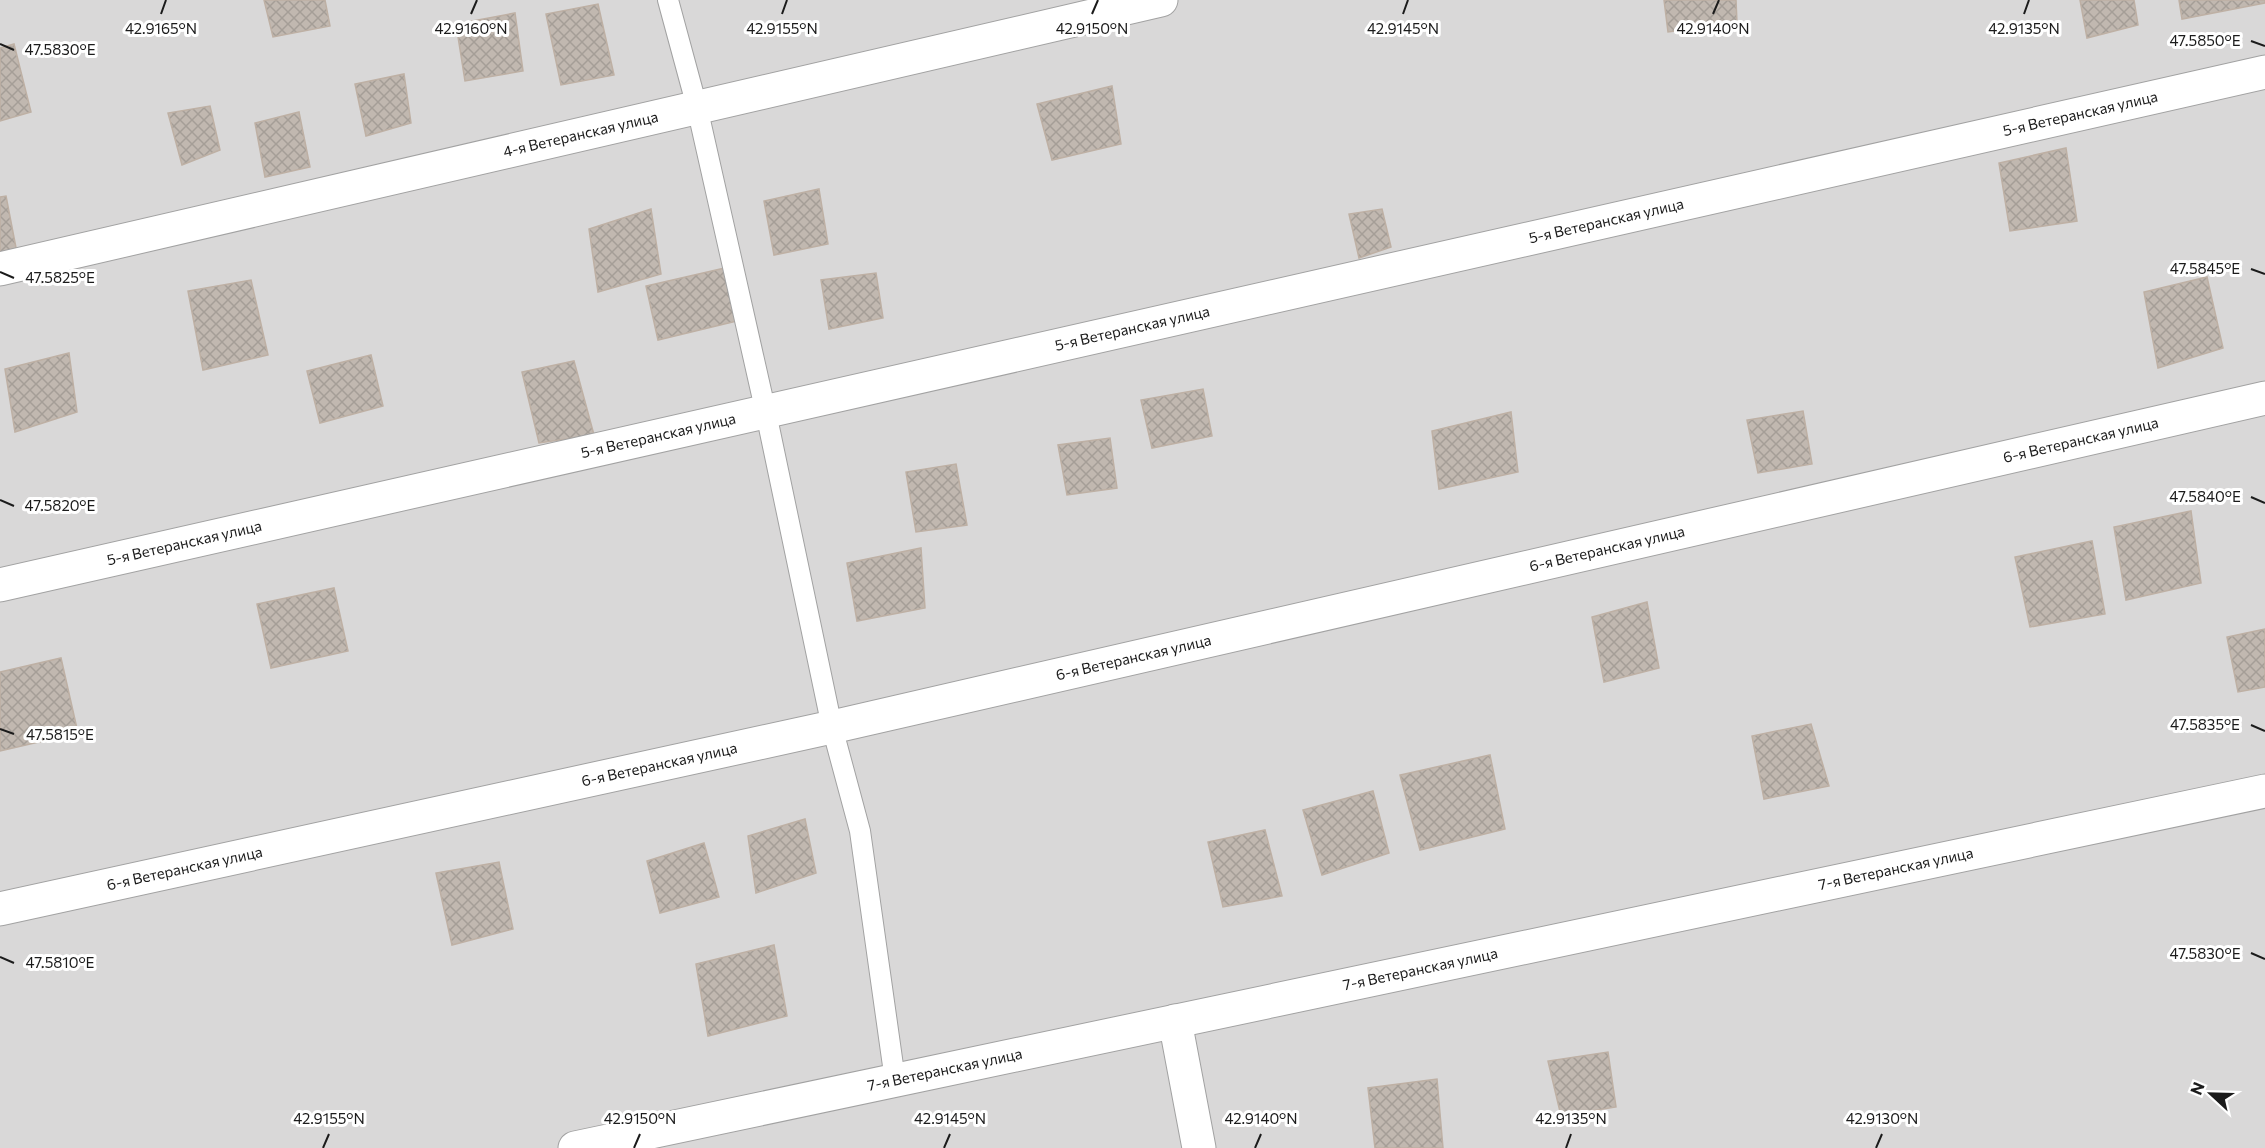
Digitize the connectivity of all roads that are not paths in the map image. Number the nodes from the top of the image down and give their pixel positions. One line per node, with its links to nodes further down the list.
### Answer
1 (668, 0): 4 (lane)
2 (1161, 0): 4 (street, 4-я Ветеранская улица)
3 (2265, 72): 7 (street, 5-я Ветеранская улица)
4 (697, 107): 5 (street, 4-я Ветеранская улица); 7 (lane)
5 (0, 269)
6 (2265, 398): 9 (street, 6-я Ветеранская улица)
7 (766, 413): 8 (street, 5-я Ветеранская улица); 9 (lane)
8 (0, 585)
9 (832, 727): 11 (street, 6-я Ветеранская улица); 13 (lane)
10 (2265, 791): 12 (street, 7-я Ветеранская улица)
11 (0, 909)
12 (1175, 1021): 13 (street, 7-я Ветеранская улица); 15 (street)
13 (895, 1080): 14 (street, 7-я Ветеранская улица)
14 (575, 1148)
15 (1199, 1148)

